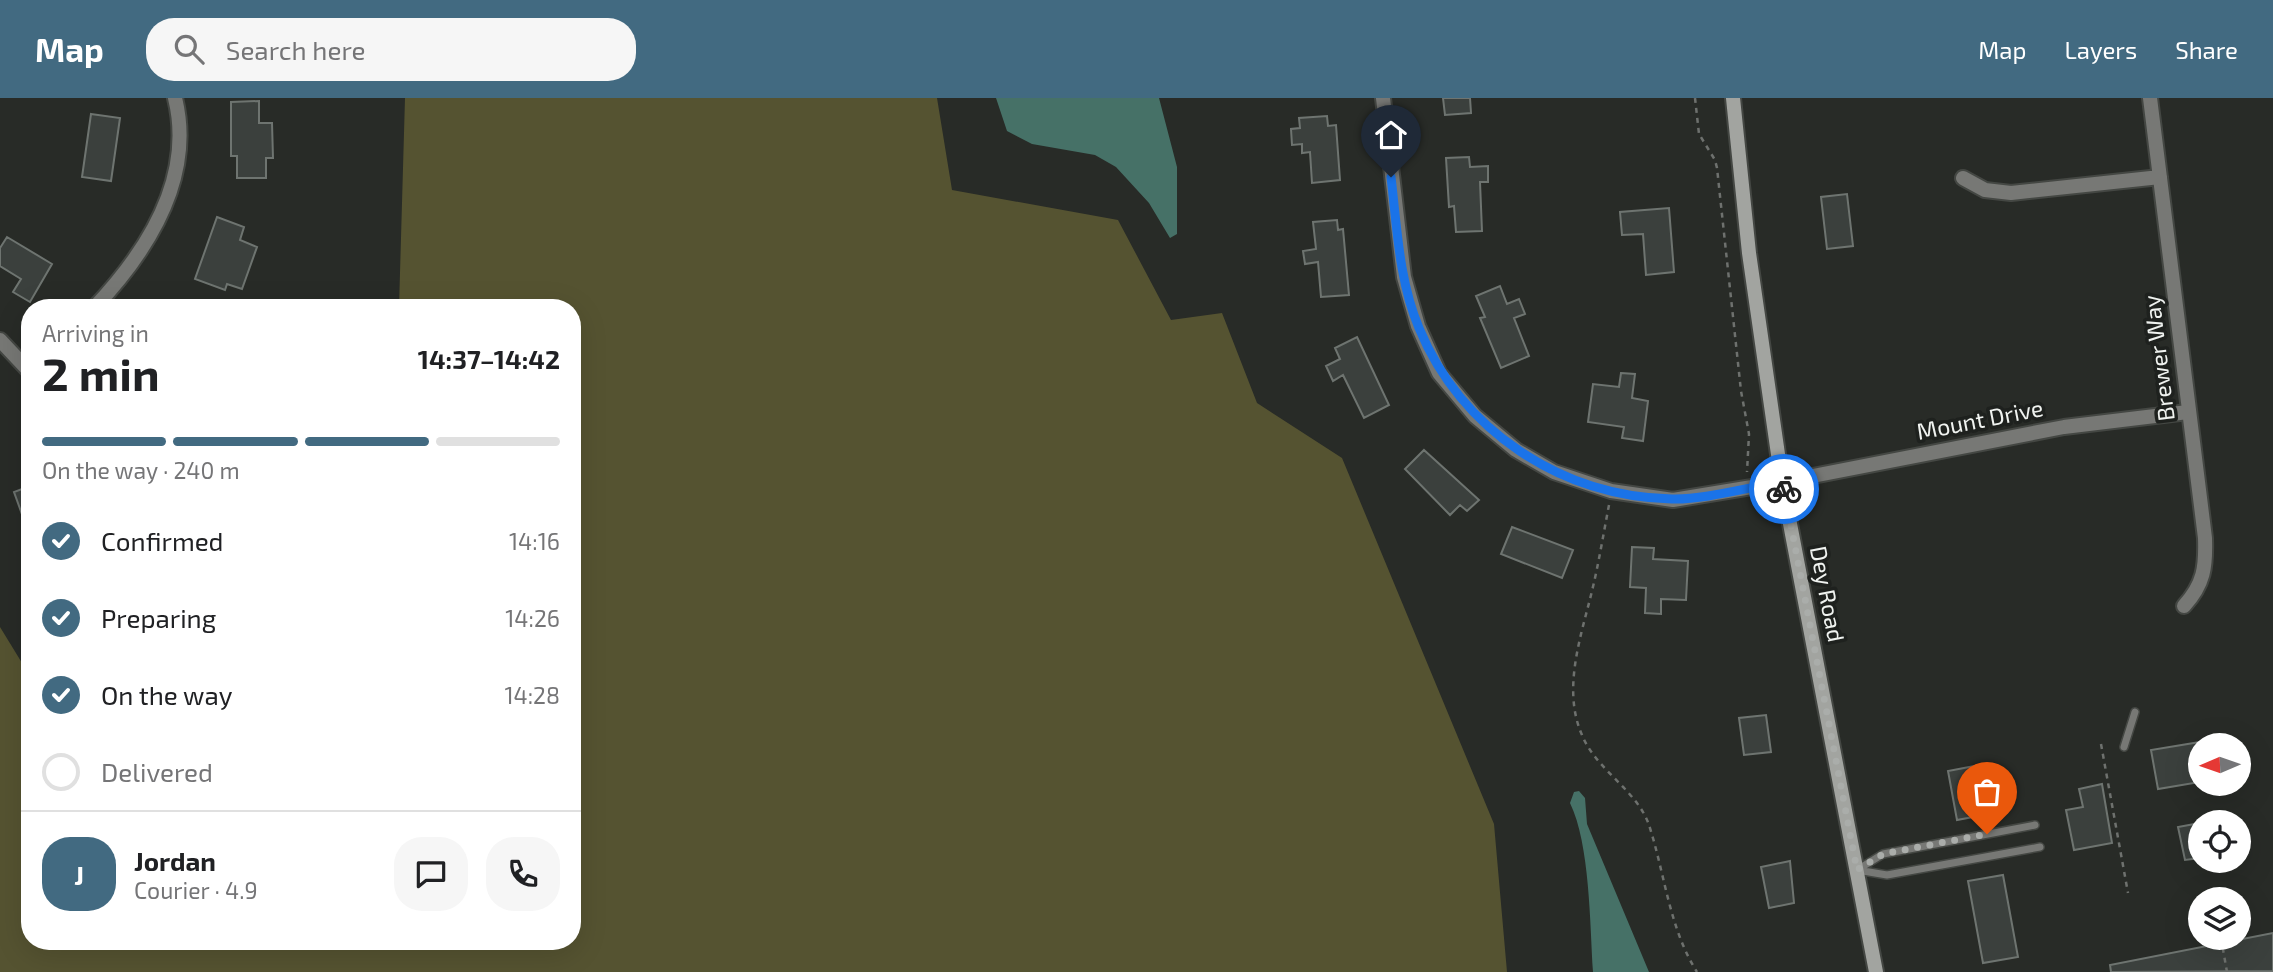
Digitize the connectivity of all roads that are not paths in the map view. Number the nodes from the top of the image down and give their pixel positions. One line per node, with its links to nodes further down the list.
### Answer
1 (175, 98): 7 (street)
2 (1383, 98): 11 (street, Mount Drive)
3 (1733, 98): 11 (main road, Dey Road)
4 (2150, 98): 5 (street, Brewer Way)
5 (2160, 177): 6 (street); 10 (street, Brewer Way)
6 (1963, 178)
7 (102, 299)
8 (0, 340): 9 (street)
9 (21, 362)
10 (2188, 412): 11 (street, Mount Drive); 12 (street, Brewer Way)
11 (1782, 482): 17 (main road, Dey Road)
12 (2183, 606)
13 (2134, 712): 14 (lane)
14 (2124, 747)
15 (2035, 825): 17 (lane)
16 (2040, 847): 17 (lane)
17 (1857, 870): 18 (main road, Dey Road)
18 (1876, 972)

